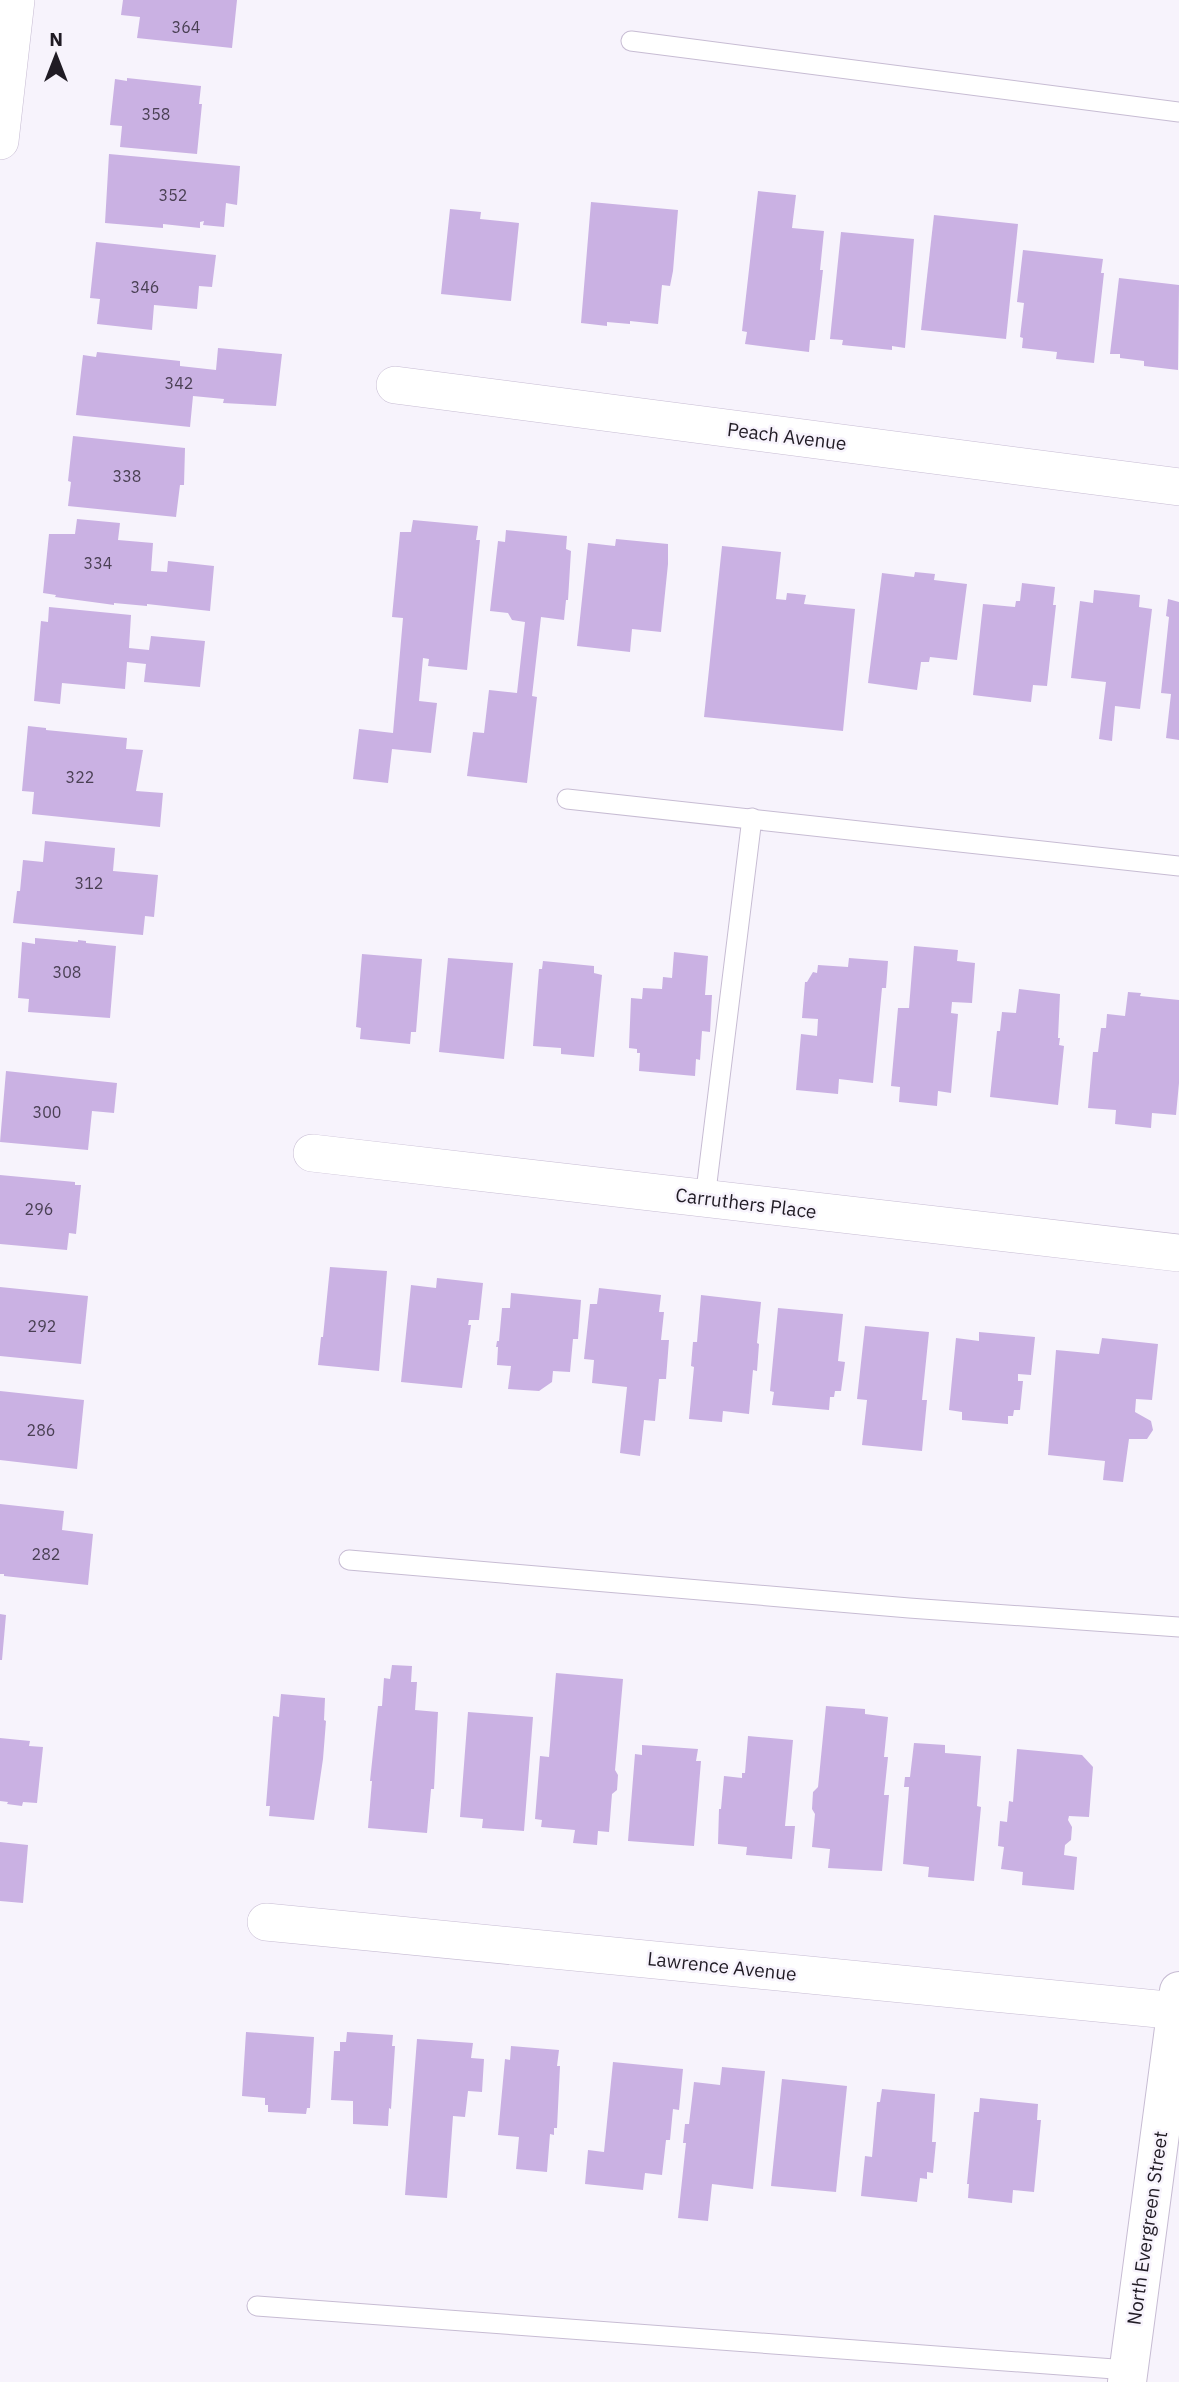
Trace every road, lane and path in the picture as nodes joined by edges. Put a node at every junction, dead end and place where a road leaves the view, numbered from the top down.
1 (16, 0) edge
2 (631, 41) dead end
3 (1179, 112) edge
4 (0, 141) edge
5 (395, 385) dead end
6 (1179, 487) edge
7 (567, 799) dead end
8 (752, 818) junction
9 (1179, 866) edge
10 (312, 1153) dead end
11 (705, 1199) junction
12 (1179, 1254) edge
13 (349, 1560) dead end
14 (1179, 1627) edge
15 (266, 1922) dead end
16 (1178, 2004) edge
17 (257, 2306) dead end
18 (1127, 2376) edge

1 - 4 street
2 - 3 lane
5 - 6 street, Peach Avenue
7 - 8 lane
8 - 9 lane
8 - 11 lane
10 - 11 street, Carruthers Place
11 - 12 street, Carruthers Place
13 - 14 lane
15 - 16 street, Lawrence Avenue
16 - 18 street, North Evergreen Street
17 - 18 lane

